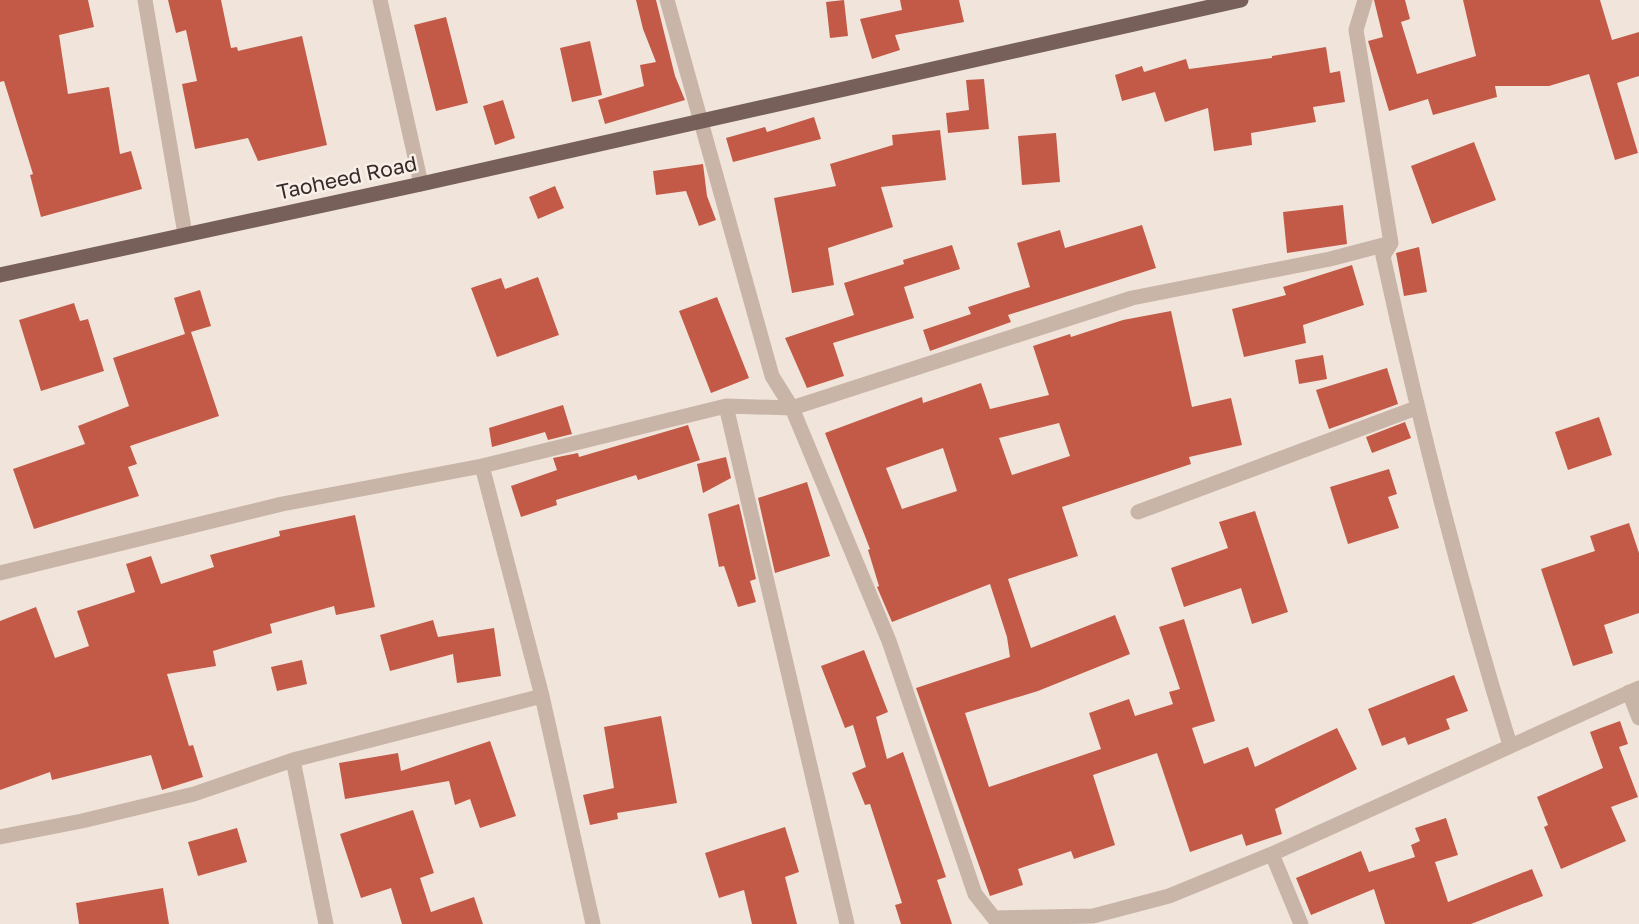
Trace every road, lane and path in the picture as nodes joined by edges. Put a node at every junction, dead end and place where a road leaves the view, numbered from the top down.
1 (145, 0) edge
2 (380, 0) edge
3 (667, 0) edge
4 (1241, 0) edge
5 (1365, 0) edge
6 (1203, 5) edge
7 (702, 119) junction
8 (421, 184) junction
9 (185, 234) junction
10 (1391, 243) junction
11 (0, 275) edge
12 (726, 406) junction
13 (792, 408) junction
14 (1416, 408) junction
15 (482, 466) junction
16 (1138, 512) dead end
17 (0, 573) edge
18 (1634, 690) edge
19 (542, 696) junction
20 (1639, 718) edge
21 (1510, 745) junction
22 (293, 760) junction
23 (0, 837) edge
24 (1272, 854) junction
25 (326, 924) edge
26 (593, 924) edge
27 (847, 924) edge
28 (1301, 924) edge

1 - 9 street
2 - 8 street
3 - 7 street
4 - 6 main road, Taoheed Road
5 - 10 street
6 - 7 main road, Taoheed Road
7 - 8 main road, Taoheed Road
7 - 13 street
8 - 9 main road, Taoheed Road
9 - 11 main road, Taoheed Road
10 - 13 street
10 - 14 street
12 - 13 street
12 - 15 street
12 - 27 street
13 - 24 street
14 - 16 street
14 - 21 street
15 - 17 street
15 - 19 street
18 - 20 street
18 - 21 street
19 - 22 street
19 - 26 street
21 - 24 street
22 - 23 street
22 - 25 street
24 - 28 street

